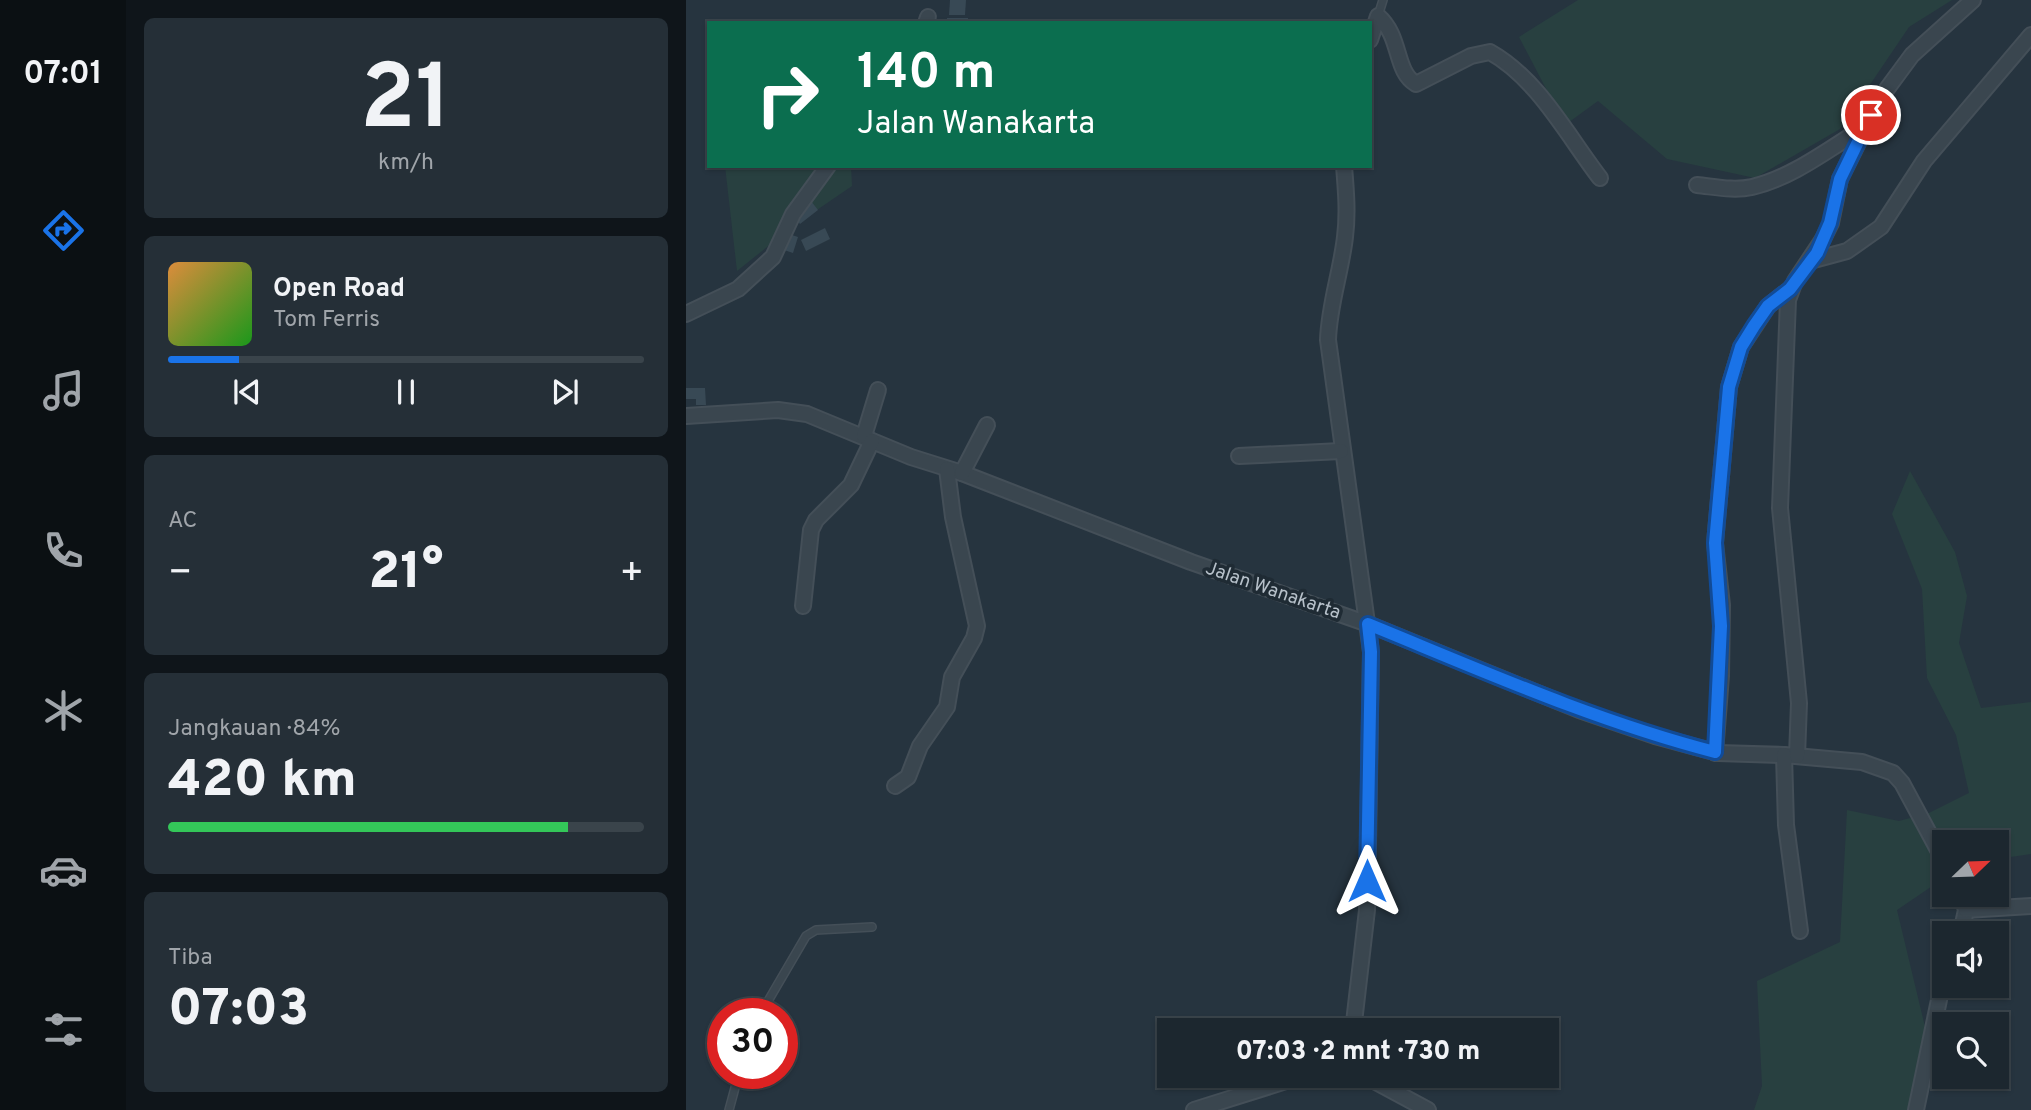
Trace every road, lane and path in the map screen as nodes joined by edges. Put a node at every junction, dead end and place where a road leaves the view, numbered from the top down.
1 (1383, 0) edge
2 (1973, 0) edge
3 (1378, 16) junction
4 (1372, 34) edge
5 (2031, 35) edge
6 (1866, 127) junction
7 (827, 168) edge
8 (1344, 168) edge
9 (1600, 178) dead end
10 (1697, 185) dead end
11 (1810, 261) junction
12 (1790, 289) junction
13 (686, 314) edge
14 (878, 390) dead end
15 (686, 416) edge
16 (987, 425) dead end
17 (868, 438) junction
18 (1341, 451) junction
19 (1239, 456) dead end
20 (947, 469) junction
21 (962, 473) junction
22 (803, 606) dead end
23 (1368, 624) junction
24 (1715, 752) junction
25 (1790, 755) junction
26 (895, 786) dead end
27 (1932, 839) edge
28 (2031, 906) edge
29 (1965, 907) edge
30 (1966, 910) junction
31 (1964, 921) edge
32 (872, 927) dead end
33 (1800, 931) dead end
34 (770, 998) edge
35 (1939, 998) edge
36 (1355, 1018) edge
37 (1264, 1088) edge
38 (1387, 1088) edge
39 (735, 1089) edge
40 (729, 1110) edge
41 (1194, 1110) edge
42 (1427, 1110) edge
43 (1916, 1110) edge

1 - 3 lane
2 - 6 street
3 - 4 street
3 - 9 street
5 - 11 street
6 - 10 street
6 - 11 street
7 - 13 street
8 - 18 street
11 - 12 street
12 - 24 street
12 - 25 street
14 - 17 street
15 - 17 street, Jalan Wanakarta
16 - 21 street
17 - 20 street, Jalan Wanakarta
17 - 22 street
18 - 19 street
18 - 23 street
20 - 21 street, Jalan Wanakarta
20 - 26 street
21 - 23 street, Jalan Wanakarta
23 - 24 street, Jalan Wanakarta
23 - 36 street
24 - 25 street, Jalan Wanakarta
25 - 27 street, Jalan Wanakarta
25 - 33 street
28 - 30 street
29 - 30 street
30 - 31 street
32 - 34 lane
35 - 43 street
37 - 41 street
38 - 42 street
39 - 40 lane

